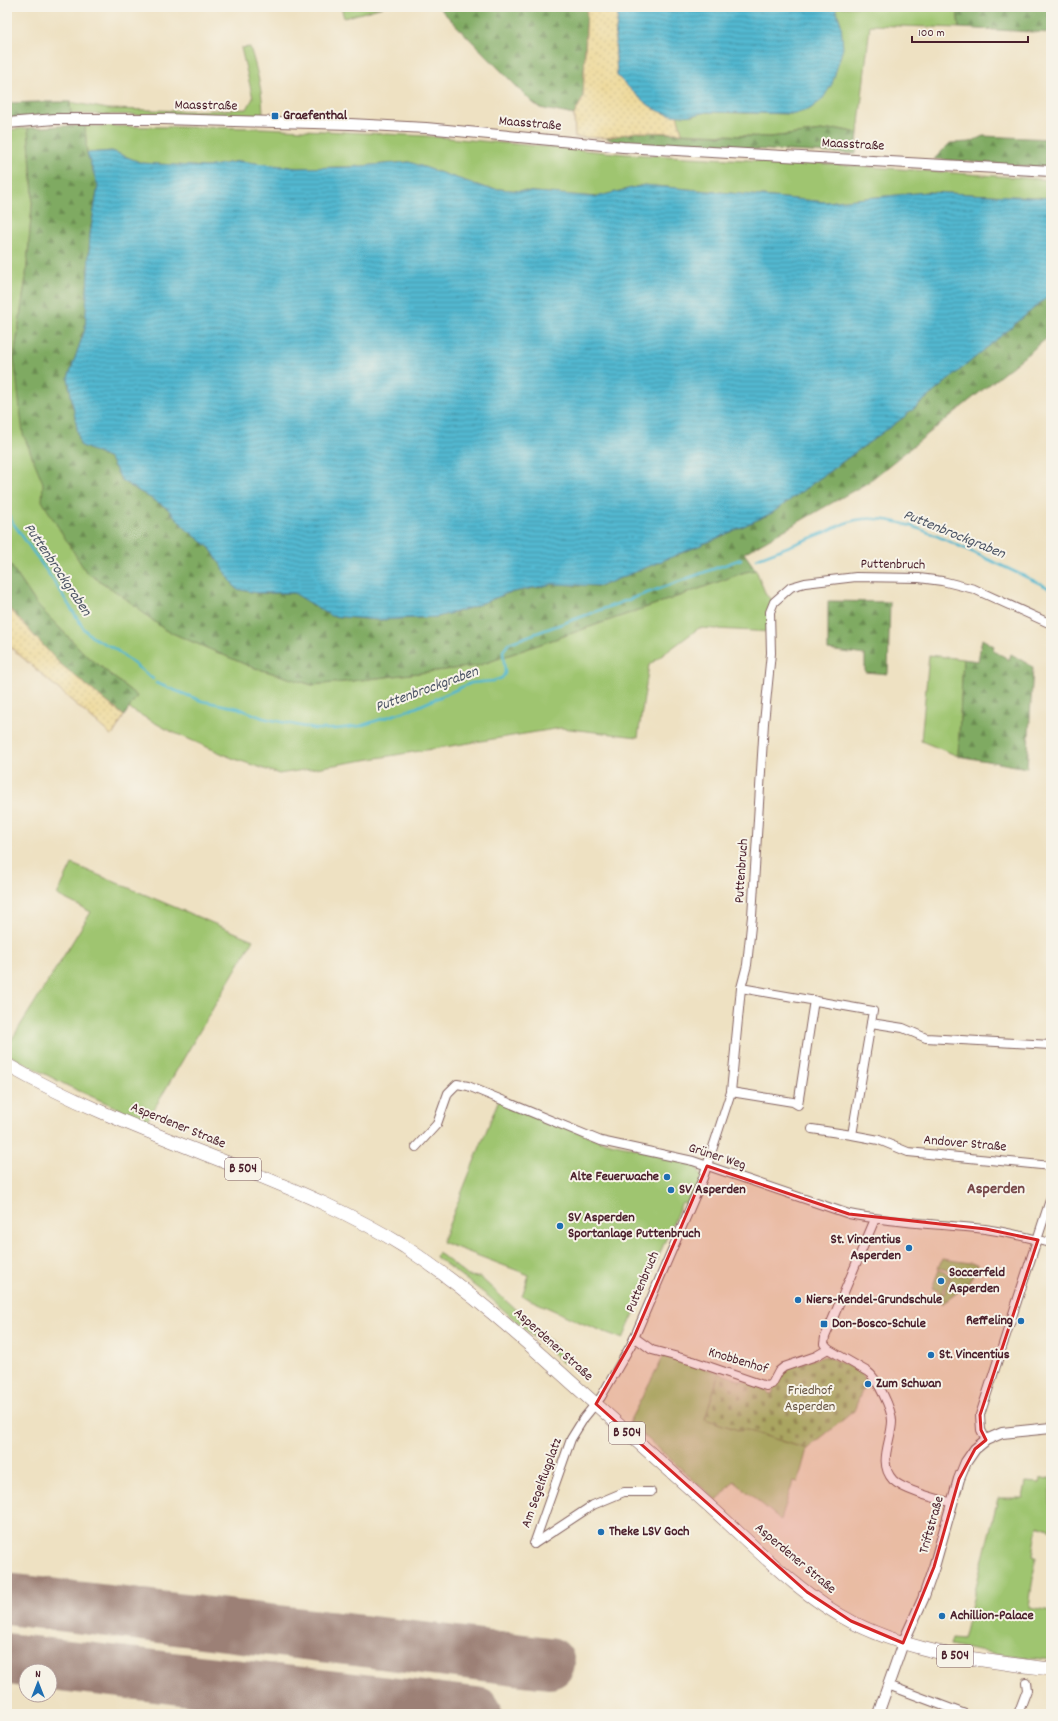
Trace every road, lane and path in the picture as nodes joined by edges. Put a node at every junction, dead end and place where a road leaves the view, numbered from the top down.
1 (7, 123) edge
2 (1051, 171) edge
3 (1051, 624) edge
4 (741, 988) junction
5 (814, 1000) junction
6 (871, 1023) junction
7 (1051, 1045) edge
8 (7, 1065) edge
9 (731, 1092) junction
10 (812, 1128) dead end
11 (852, 1135) junction
12 (416, 1146) dead end
13 (707, 1166) junction
14 (1051, 1166) edge
15 (1051, 1197) edge
16 (876, 1219) junction
17 (1038, 1240) junction
18 (1051, 1243) edge
19 (634, 1337) junction
20 (828, 1349) junction
21 (596, 1404) junction
22 (1051, 1428) edge
23 (986, 1440) junction
24 (651, 1492) dead end
25 (953, 1503) junction
26 (903, 1643) junction
27 (1051, 1669) edge
28 (1026, 1682) dead end
29 (888, 1685) junction
30 (878, 1714) edge
31 (965, 1714) edge
32 (1018, 1714) edge

1 - 2 street, Maasstraße
3 - 4 street, Puttenbruch
4 - 5 street
4 - 9 street, Puttenbruch
5 - 6 street
5 - 9 street
6 - 7 street
6 - 11 street
8 - 21 main road, Asperdener Straße / B 504
9 - 13 street, Puttenbruch
10 - 11 street, Andover Straße
11 - 14 street, Andover Straße
12 - 13 street, Grüner Weg
13 - 16 street, Grüner Weg
13 - 19 street, Puttenbruch
15 - 17 street
16 - 17 street, Grüner Weg
16 - 20 street
17 - 18 street, Grüner Weg
17 - 23 street
19 - 20 street, Knobbenhof
19 - 21 street, Puttenbruch
20 - 25 street
21 - 24 street, Am Segelflugplatz
21 - 26 main road, Asperdener Straße / B 504
22 - 23 street, Triftstraße
23 - 25 street, Triftstraße
25 - 26 street, Triftstraße
26 - 27 main road, Asperdener Straße / B 504
26 - 29 street, Triftstraße
28 - 32 street
29 - 30 street, Triftstraße
29 - 31 street

